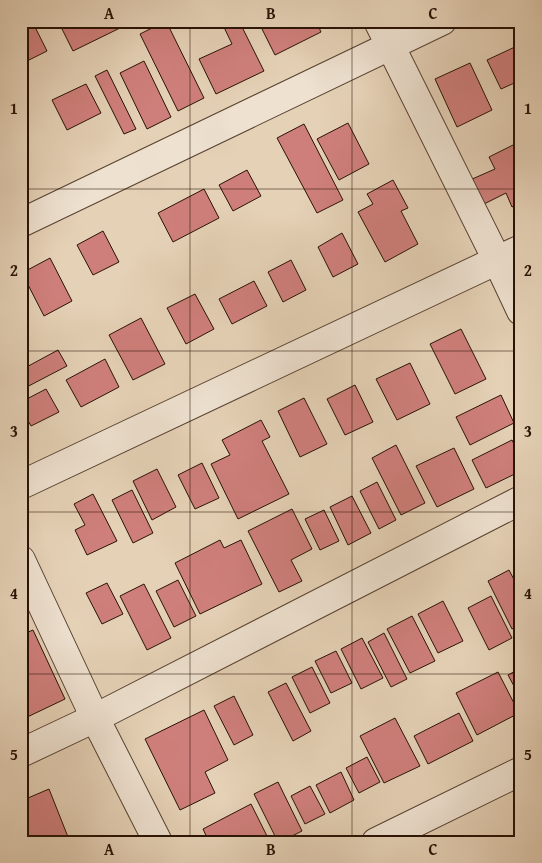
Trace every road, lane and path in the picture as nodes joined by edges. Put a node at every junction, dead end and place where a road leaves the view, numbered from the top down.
1 (378, 21) edge
2 (442, 21) edge
3 (391, 46) junction
4 (21, 223) edge
5 (509, 254) edge
6 (521, 311) edge
7 (21, 485) edge
8 (521, 500) edge
9 (21, 560) edge
10 (95, 718) junction
11 (21, 753) edge
12 (521, 771) edge
13 (158, 842) edge
14 (376, 842) edge

1 - 3 street
2 - 3 street
3 - 4 street
3 - 5 street
5 - 6 street
5 - 7 street
8 - 10 street
9 - 10 street
10 - 11 street
10 - 13 street
12 - 14 street

